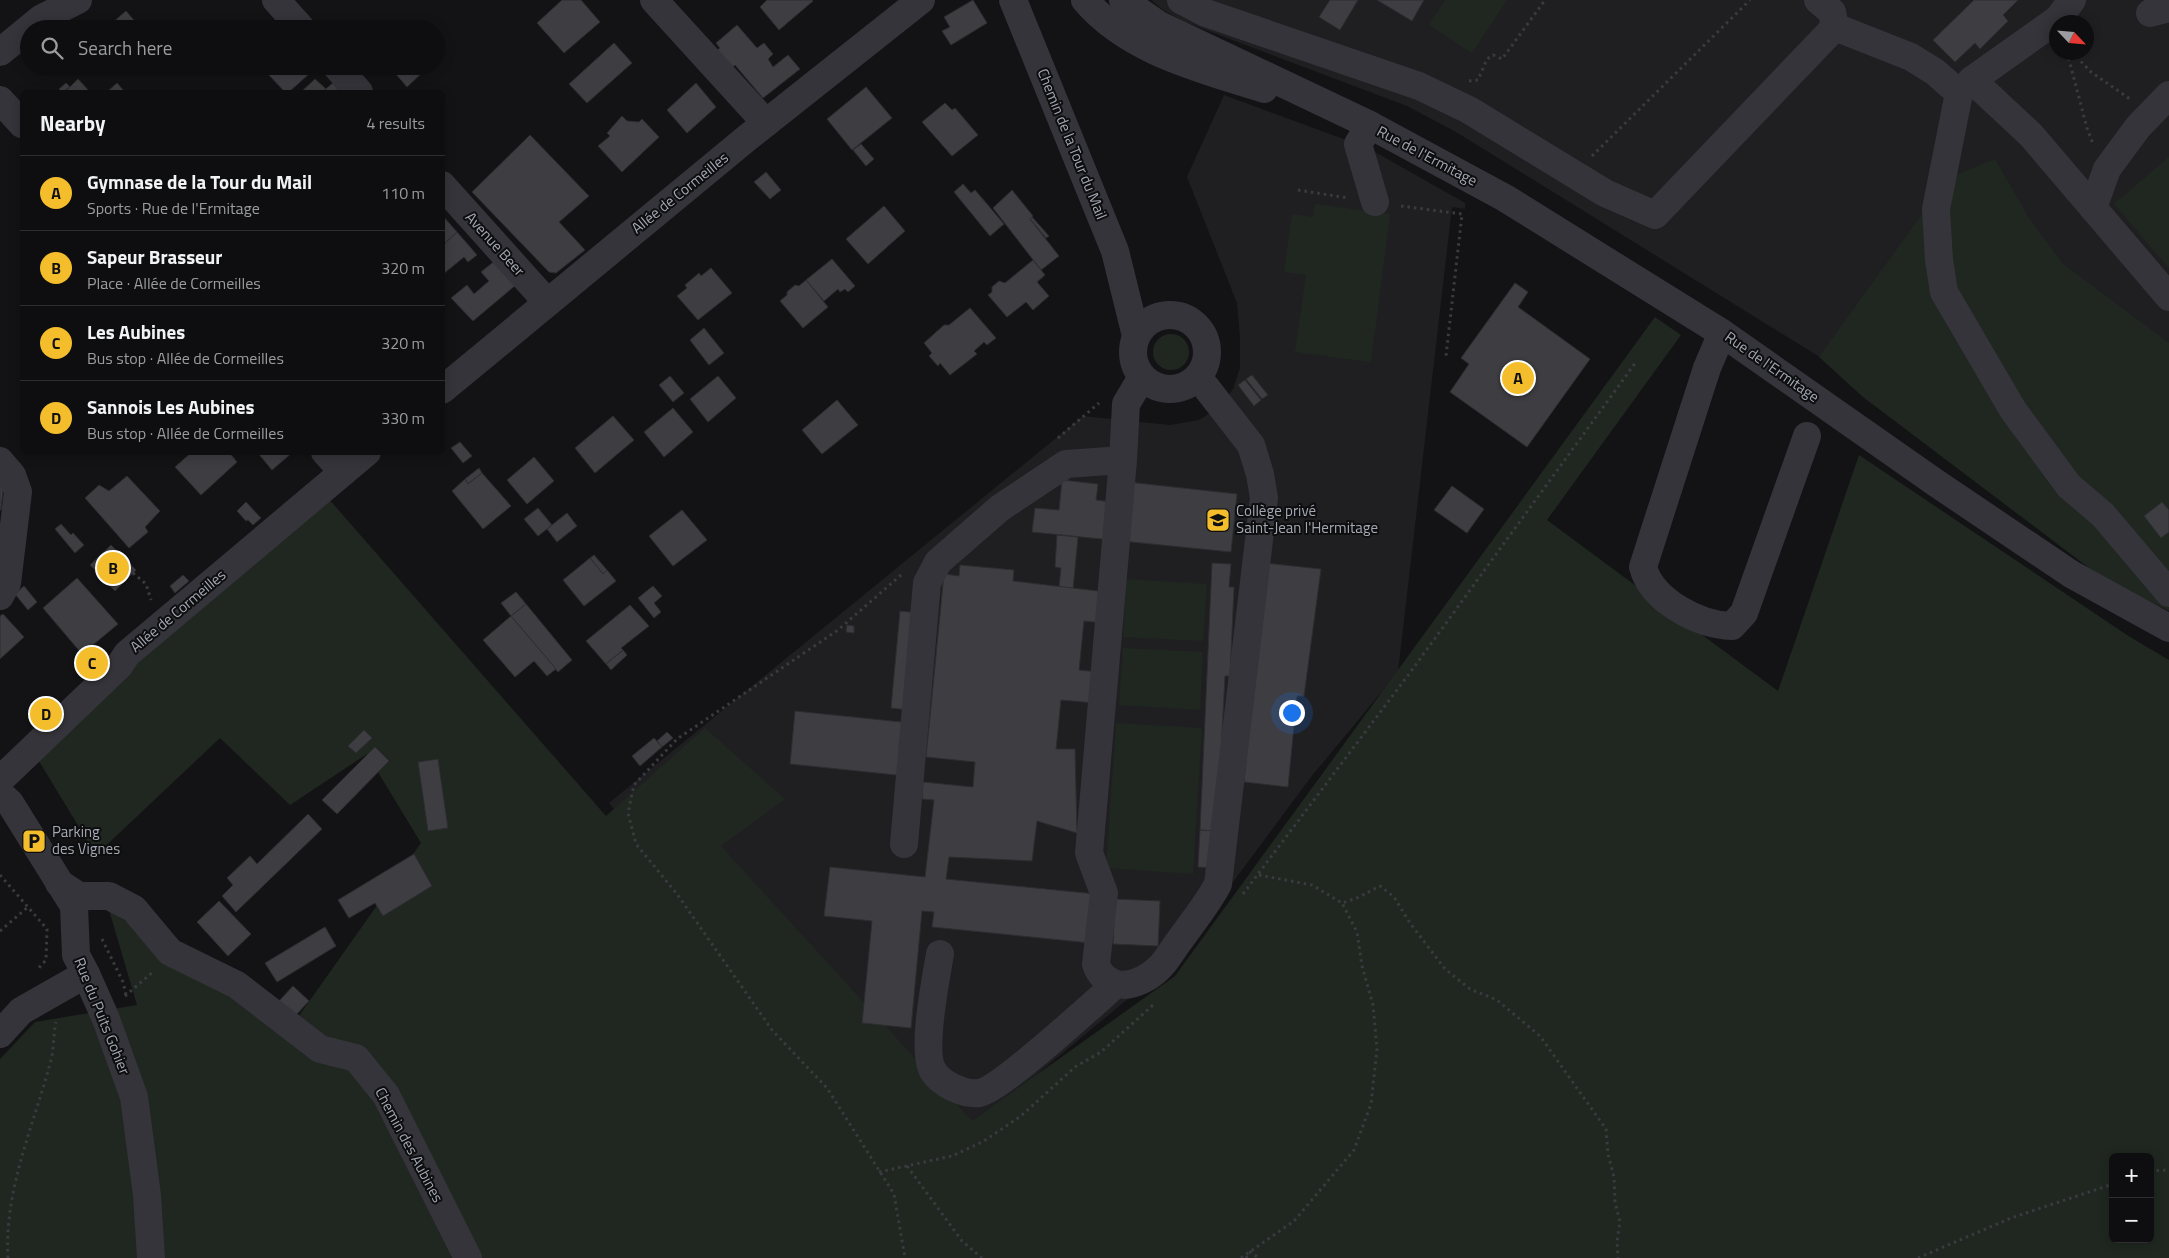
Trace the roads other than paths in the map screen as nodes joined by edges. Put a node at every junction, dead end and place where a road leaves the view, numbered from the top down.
1 (78, 0) edge
2 (276, 0) edge
3 (654, 0) edge
4 (921, 0) edge
5 (1013, 0) edge
6 (1085, 0) edge
7 (1123, 0) edge
8 (1181, 0) edge
9 (1818, 0) edge
10 (2072, 0) edge
11 (40, 20) edge
12 (294, 20) edge
13 (1835, 27) junction
14 (20, 36) edge
15 (0, 52) edge
16 (344, 75) edge
17 (1966, 87) junction
18 (357, 90) edge
19 (0, 100) edge
20 (2160, 104) edge
21 (20, 122) edge
22 (766, 123) junction
23 (1368, 124) junction
24 (445, 188) edge
25 (1375, 202) dead end
26 (2093, 208) junction
27 (1125, 290) junction
28 (2169, 297) edge
29 (547, 302) junction
30 (1165, 315) junction
31 (1722, 332) junction
32 (1136, 336) junction
33 (1198, 376) junction
34 (1142, 377) junction
35 (445, 387) edge
36 (1807, 436) dead end
37 (328, 455) edge
38 (363, 455) edge
39 (1123, 460) junction
40 (0, 461) edge
41 (343, 472) junction
42 (2169, 593) edge
43 (0, 596) edge
44 (2169, 628) edge
45 (0, 780) edge
46 (0, 794) edge
47 (904, 844) dead end
48 (59, 883) junction
49 (940, 954) dead end
50 (86, 974) junction
51 (1116, 984) junction
52 (0, 1034) edge
53 (151, 1258) edge
54 (468, 1258) edge

1 - 11 street
2 - 12 street
3 - 22 street
4 - 22 street, Allée de Cormeilles
5 - 27 street, Chemin de la Tour du Mail
6 - 23 street, Rue de l'Ermitage
7 - 23 street, Rue de l'Ermitage
8 - 13 street
9 - 13 street
10 - 17 street
13 - 17 street
14 - 15 street
16 - 18 street
17 - 26 street
17 - 42 street
19 - 21 street
20 - 26 street
22 - 29 street, Allée de Cormeilles
23 - 25 street
23 - 31 street, Rue de l'Ermitage
24 - 29 street, Avenue Beer
26 - 28 street
27 - 30 street
27 - 32 street, Chemin de la Tour du Mail
29 - 35 street, Allée de Cormeilles
30 - 32 street
30 - 33 street
31 - 36 street
31 - 44 street, Rue de l'Ermitage
32 - 34 street
33 - 34 street
33 - 51 street
34 - 39 street
37 - 41 street
38 - 41 street, Allée de Cormeilles
39 - 47 street
39 - 51 street
40 - 43 street
41 - 45 street, Allée de Cormeilles
46 - 48 street, Rue du Puits Gohier
48 - 50 street, Rue du Puits Gohier
48 - 54 street, Chemin des Aubines
49 - 51 street
50 - 52 street
50 - 53 street, Rue du Puits Gohier

